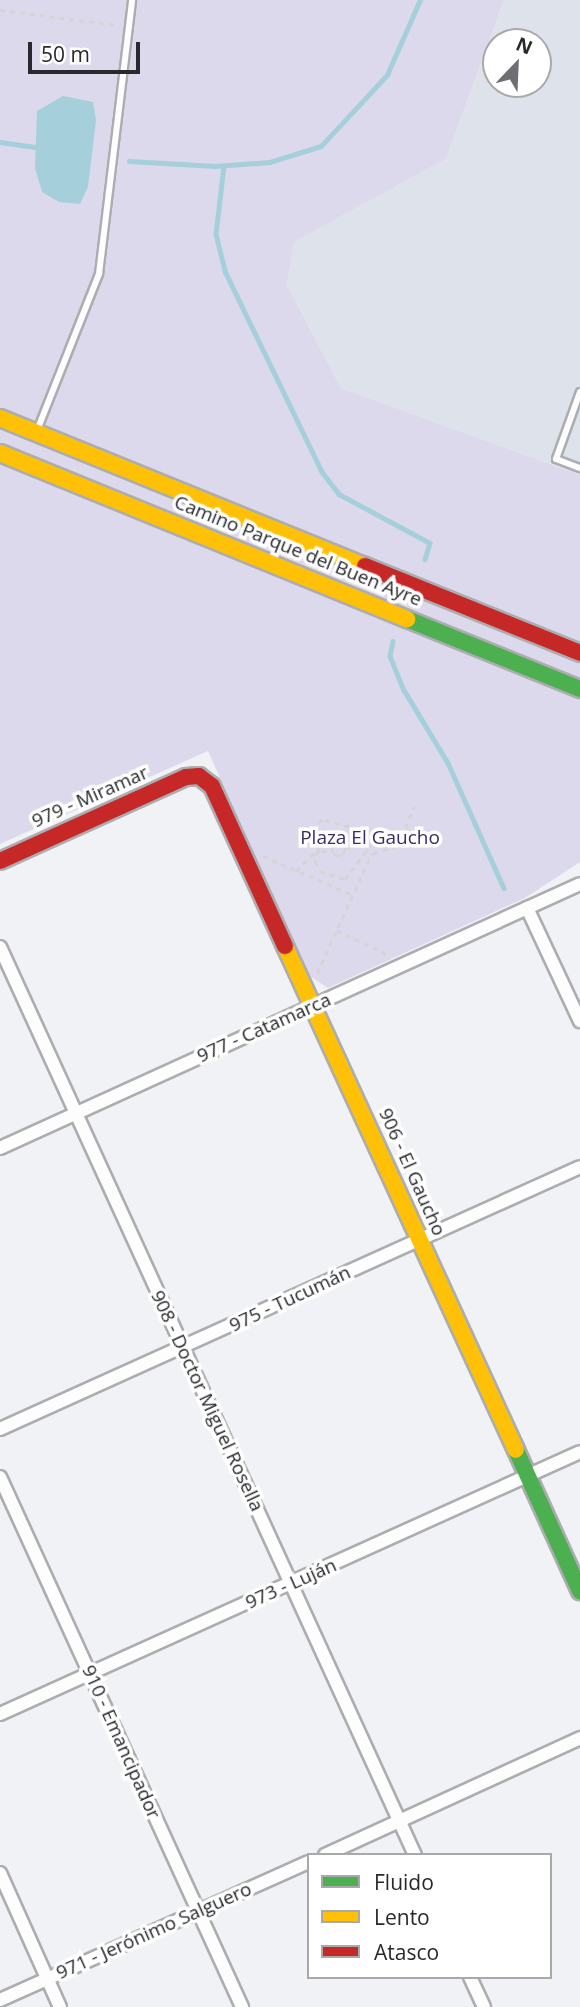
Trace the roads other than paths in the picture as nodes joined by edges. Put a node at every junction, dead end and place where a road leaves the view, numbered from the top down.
1 (132, 0) edge
2 (580, 392) edge
3 (0, 418) edge
4 (36, 432) junction
5 (0, 453) edge
6 (580, 468) edge
7 (580, 653) edge
8 (580, 689) edge
9 (200, 776) joint
10 (0, 861) edge
11 (580, 884) edge
12 (527, 908) junction
13 (0, 947) edge
14 (313, 1006) junction
15 (580, 1021) edge
16 (75, 1113) junction
17 (0, 1148) edge
18 (580, 1167) edge
19 (420, 1239) junction
20 (182, 1350) junction
21 (0, 1429) edge
22 (580, 1452) edge
23 (528, 1476) junction
24 (0, 1477) edge
25 (293, 1584) junction
26 (580, 1591) edge
27 (90, 1673) junction
28 (0, 1714) edge
29 (580, 1738) edge
30 (400, 1821) junction
31 (329, 1853) edge
32 (414, 1853) edge
33 (307, 1863) edge
34 (0, 1873) edge
35 (198, 1911) junction
36 (47, 1979) junction
37 (471, 1979) edge
38 (0, 2000) edge
39 (60, 2007) edge
40 (242, 2007) edge
41 (484, 2007) edge

1 - 4 lane
2 - 6 lane
3 - 4 main road, Camino Parque del Buen Ayre
4 - 7 main road, Camino Parque del Buen Ayre
5 - 8 main road, Camino Parque del Buen Ayre
9 - 10 main road, 979 - Miramar
9 - 14 main road, 906 - El Gaucho
11 - 12 street, 977 - Catamarca
12 - 14 street, 977 - Catamarca
12 - 15 street
13 - 16 street, 908 - Doctor Miguel Rosella
14 - 16 street, 977 - Catamarca
14 - 19 main road, 906 - El Gaucho
16 - 17 street, 977 - Catamarca
16 - 20 street, 908 - Doctor Miguel Rosella
18 - 19 street, 975 - Tucumán
19 - 20 street, 975 - Tucumán
19 - 23 main road, 906 - El Gaucho
20 - 21 street, 975 - Tucumán
20 - 25 street, 908 - Doctor Miguel Rosella
22 - 23 street, 973 - Luján
23 - 25 street, 973 - Luján
23 - 26 main road, 906 - El Gaucho
24 - 27 street, 910 - Emancipador
25 - 27 street, 973 - Luján
25 - 30 street, 908 - Doctor Miguel Rosella
27 - 28 street, 973 - Luján
27 - 35 street, 910 - Emancipador
29 - 30 street
30 - 31 street
30 - 32 street, 908 - Doctor Miguel Rosella
33 - 35 street, 971 - Jerónimo Salguero
34 - 36 street
35 - 36 street, 971 - Jerónimo Salguero
35 - 40 street, 910 - Emancipador
36 - 38 street, 971 - Jerónimo Salguero
36 - 39 street
37 - 41 street

